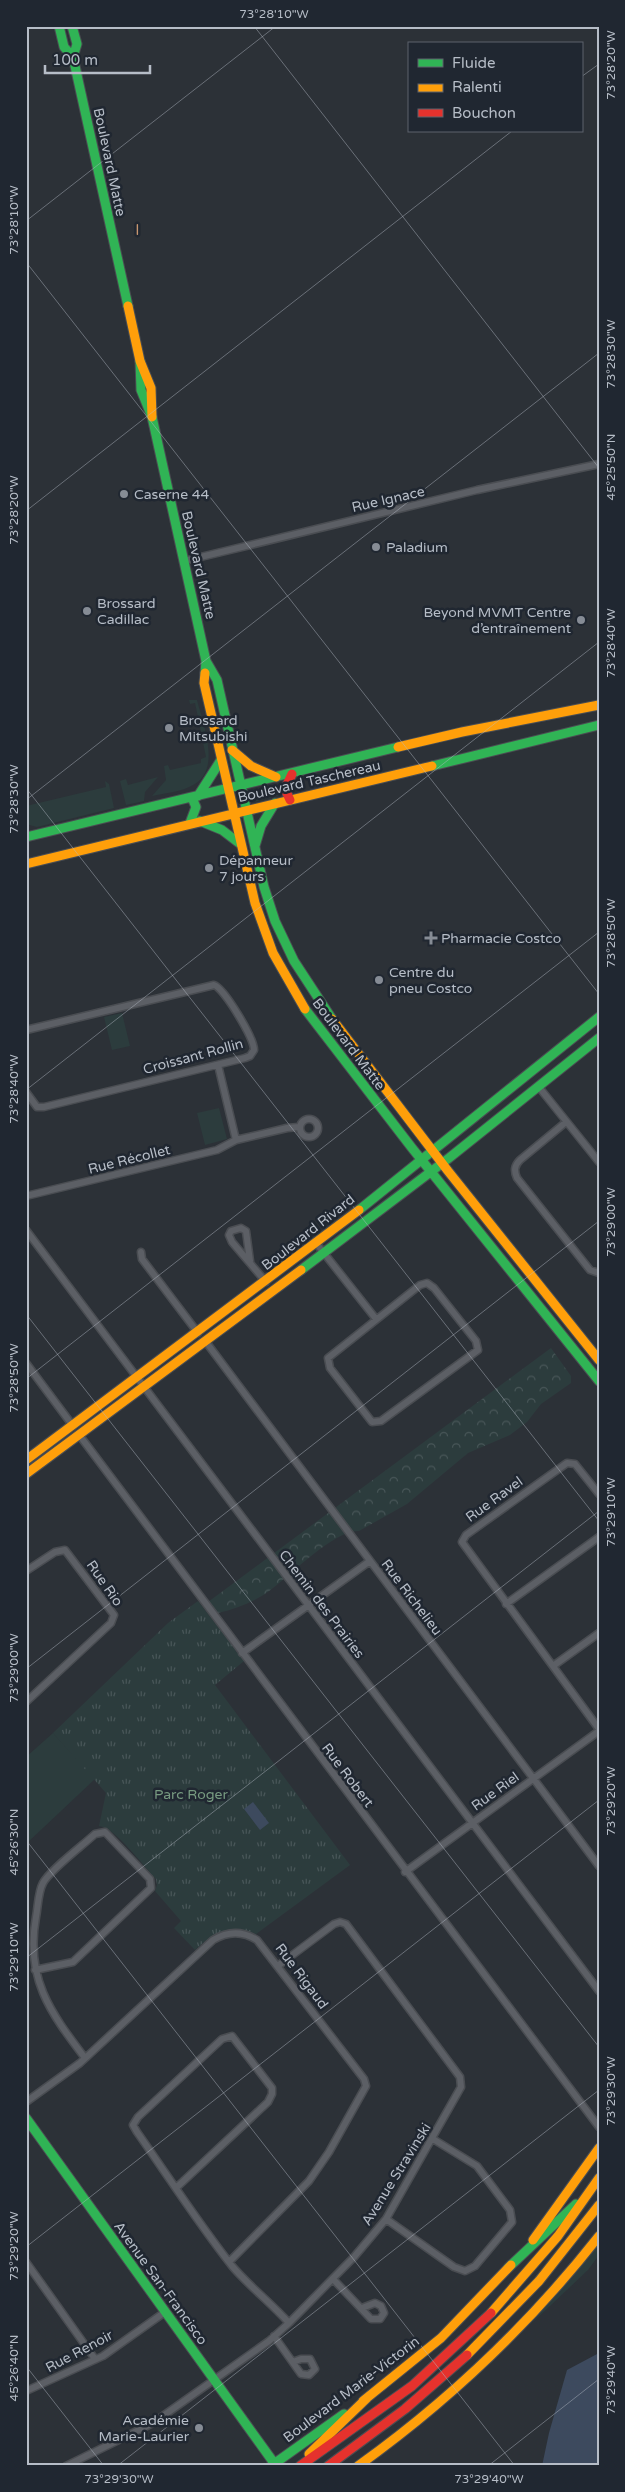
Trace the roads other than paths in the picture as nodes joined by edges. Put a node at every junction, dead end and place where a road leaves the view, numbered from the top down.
1 (59, 26) edge
2 (72, 26) edge
3 (73, 57) junction
4 (599, 464) edge
5 (184, 561) junction
6 (206, 661) junction
7 (599, 705) edge
8 (599, 725) edge
9 (232, 750) junction
10 (221, 760) junction
11 (292, 774) junction
12 (276, 777) junction
13 (240, 786) junction
14 (228, 789) junction
15 (195, 797) junction
16 (290, 800) junction
17 (275, 804) junction
18 (246, 810) junction
19 (233, 813) junction
20 (200, 821) junction
21 (190, 823) junction
22 (26, 838) edge
23 (239, 843) junction
24 (255, 846) junction
25 (26, 864) edge
26 (599, 1018) edge
27 (26, 1030) edge
28 (599, 1038) edge
29 (218, 1065) junction
30 (538, 1086) junction
31 (26, 1092) edge
32 (566, 1122) junction
33 (299, 1127) dead end
34 (236, 1140) junction
35 (433, 1150) junction
36 (422, 1160) junction
37 (599, 1162) edge
38 (442, 1163) junction
39 (430, 1171) junction
40 (26, 1196) edge
41 (26, 1230) edge
42 (29, 1240) edge
43 (316, 1243) junction
44 (141, 1252) dead end
45 (324, 1253) junction
46 (250, 1261) junction
47 (599, 1274) edge
48 (266, 1282) junction
49 (376, 1319) junction
50 (198, 1333) junction
51 (206, 1342) junction
52 (599, 1360) edge
53 (26, 1363) edge
54 (137, 1378) junction
55 (599, 1381) edge
56 (145, 1388) junction
57 (74, 1426) junction
58 (80, 1436) junction
59 (26, 1460) edge
60 (26, 1474) edge
61 (599, 1494) edge
62 (599, 1537) edge
63 (370, 1561) junction
64 (26, 1571) edge
65 (506, 1604) junction
66 (308, 1606) junction
67 (599, 1633) edge
68 (242, 1653) junction
69 (553, 1666) junction
70 (26, 1702) edge
71 (599, 1730) edge
72 (533, 1779) junction
73 (472, 1823) junction
74 (599, 1866) edge
75 (405, 1872) junction
76 (279, 1966) junction
77 (35, 1970) junction
78 (599, 1992) edge
79 (85, 2058) junction
80 (26, 2102) edge
81 (26, 2118) edge
82 (599, 2127) edge
83 (433, 2139) junction
84 (599, 2148) edge
85 (599, 2178) edge
86 (176, 2188) junction
87 (589, 2193) junction
88 (599, 2205) edge
89 (386, 2219) junction
90 (599, 2236) edge
91 (26, 2262) edge
92 (229, 2262) junction
93 (508, 2268) junction
94 (333, 2279) junction
95 (362, 2308) dead end
96 (165, 2312) junction
97 (289, 2323) junction
98 (274, 2336) junction
99 (95, 2359) junction
100 (294, 2362) dead end
101 (214, 2380) junction
102 (26, 2391) edge
103 (367, 2398) junction
104 (272, 2465) edge
105 (66, 2466) edge
106 (297, 2466) edge
107 (300, 2466) edge
108 (328, 2466) edge
109 (358, 2466) edge

1 - 3 main road, Boulevard Matte
2 - 3 main road, Boulevard Matte
3 - 5 main road, Boulevard Matte
4 - 5 street, Rue Ignace
5 - 6 main road, Boulevard Matte
6 - 9 main road, Boulevard Matte
6 - 10 main road, Boulevard Matte
7 - 11 main road, Boulevard Taschereau
8 - 16 main road, Boulevard Taschereau
9 - 12 main road
9 - 13 main road, Boulevard Matte
10 - 14 main road, Boulevard Matte
10 - 15 main road
11 - 12 main road, Boulevard Taschereau
11 - 16 main road
12 - 13 main road, Boulevard Taschereau
13 - 14 main road, Boulevard Taschereau
13 - 18 main road, Boulevard Matte
14 - 15 main road, Boulevard Taschereau
14 - 19 main road, Boulevard Matte
15 - 21 main road
15 - 22 main road, Boulevard Taschereau
16 - 17 main road, Boulevard Taschereau
17 - 18 main road, Boulevard Taschereau
17 - 24 main road
18 - 19 main road, Boulevard Taschereau
18 - 24 main road, Boulevard Matte
19 - 20 main road, Boulevard Taschereau
19 - 23 main road, Boulevard Matte
20 - 21 main road, Boulevard Taschereau
20 - 23 main road
21 - 25 main road, Boulevard Taschereau
23 - 36 main road, Boulevard Matte
24 - 35 main road, Boulevard Matte
26 - 35 main road, Boulevard Rivard
27 - 29 street, Croissant Rollin
28 - 30 main road, Boulevard Rivard
29 - 31 street, Croissant Rollin
29 - 34 street
30 - 32 street
30 - 38 main road, Boulevard Rivard
32 - 37 street
32 - 47 street
33 - 34 street, Rue Récollet
34 - 40 street, Rue Récollet
35 - 36 main road, Boulevard Rivard
35 - 38 main road, Boulevard Matte
36 - 39 main road, Boulevard Matte
36 - 43 main road, Boulevard Rivard
38 - 39 main road, Boulevard Rivard
38 - 52 main road, Boulevard Matte
39 - 45 main road, Boulevard Rivard
39 - 55 main road, Boulevard Matte
41 - 42 street, Chemin des Prairies
42 - 54 street, Chemin des Prairies
43 - 45 street
43 - 48 main road, Boulevard Rivard
44 - 50 street
45 - 49 street
45 - 51 main road, Boulevard Rivard
46 - 46 street
46 - 48 street
48 - 50 main road, Boulevard Rivard
49 - 49 street
50 - 54 main road, Boulevard Rivard
51 - 56 main road, Boulevard Rivard
51 - 63 street, Rue Richelieu
53 - 57 street
54 - 56 street, Chemin des Prairies
54 - 57 main road, Boulevard Rivard
56 - 58 main road, Boulevard Rivard
56 - 66 street, Chemin des Prairies
57 - 59 main road, Boulevard Rivard
58 - 60 main road, Boulevard Rivard
58 - 68 street, Rue Robert
61 - 65 street, Rue Ravel
62 - 65 street
63 - 66 street
63 - 72 street, Rue Richelieu
64 - 70 street, Rue Rio
65 - 69 street, Rue Ravel
66 - 68 street
66 - 73 street, Chemin des Prairies
67 - 69 street
68 - 75 street, Rue Robert
69 - 71 street, Rue Ravel
71 - 72 street, Rue Riel
72 - 73 street, Rue Riel
72 - 74 street, Rue Richelieu
73 - 75 street, Rue Riel
73 - 78 street, Chemin des Prairies
75 - 82 street, Rue Robert
76 - 79 street, Rue Rigaud
76 - 83 street, Avenue Stravinski
76 - 92 street, Rue Rigaud
77 - 77 street
77 - 79 street
79 - 80 street, Rue Rigaud
81 - 96 main road, Avenue San-Francisco
83 - 89 street, Avenue Stravinski
83 - 89 street
84 - 93 main road, Boulevard Marie-Victorin
85 - 87 main road
86 - 86 street
86 - 92 street
87 - 93 main road
87 - 107 main road
88 - 108 main road
89 - 94 street, Avenue Stravinski
90 - 109 main road
91 - 99 street
92 - 97 street
93 - 103 main road, Boulevard Marie-Victorin
94 - 95 street
94 - 97 street, Avenue Stravinski
96 - 99 street, Rue Renoir
96 - 101 main road, Avenue San-Francisco
97 - 98 street, Avenue Stravinski
98 - 100 street
98 - 101 street, Avenue Stravinski
99 - 102 street, Rue Renoir
101 - 104 main road, Avenue San-Francisco
101 - 105 street, Avenue Stravinski
103 - 104 main road, Boulevard Marie-Victorin
103 - 106 main road

